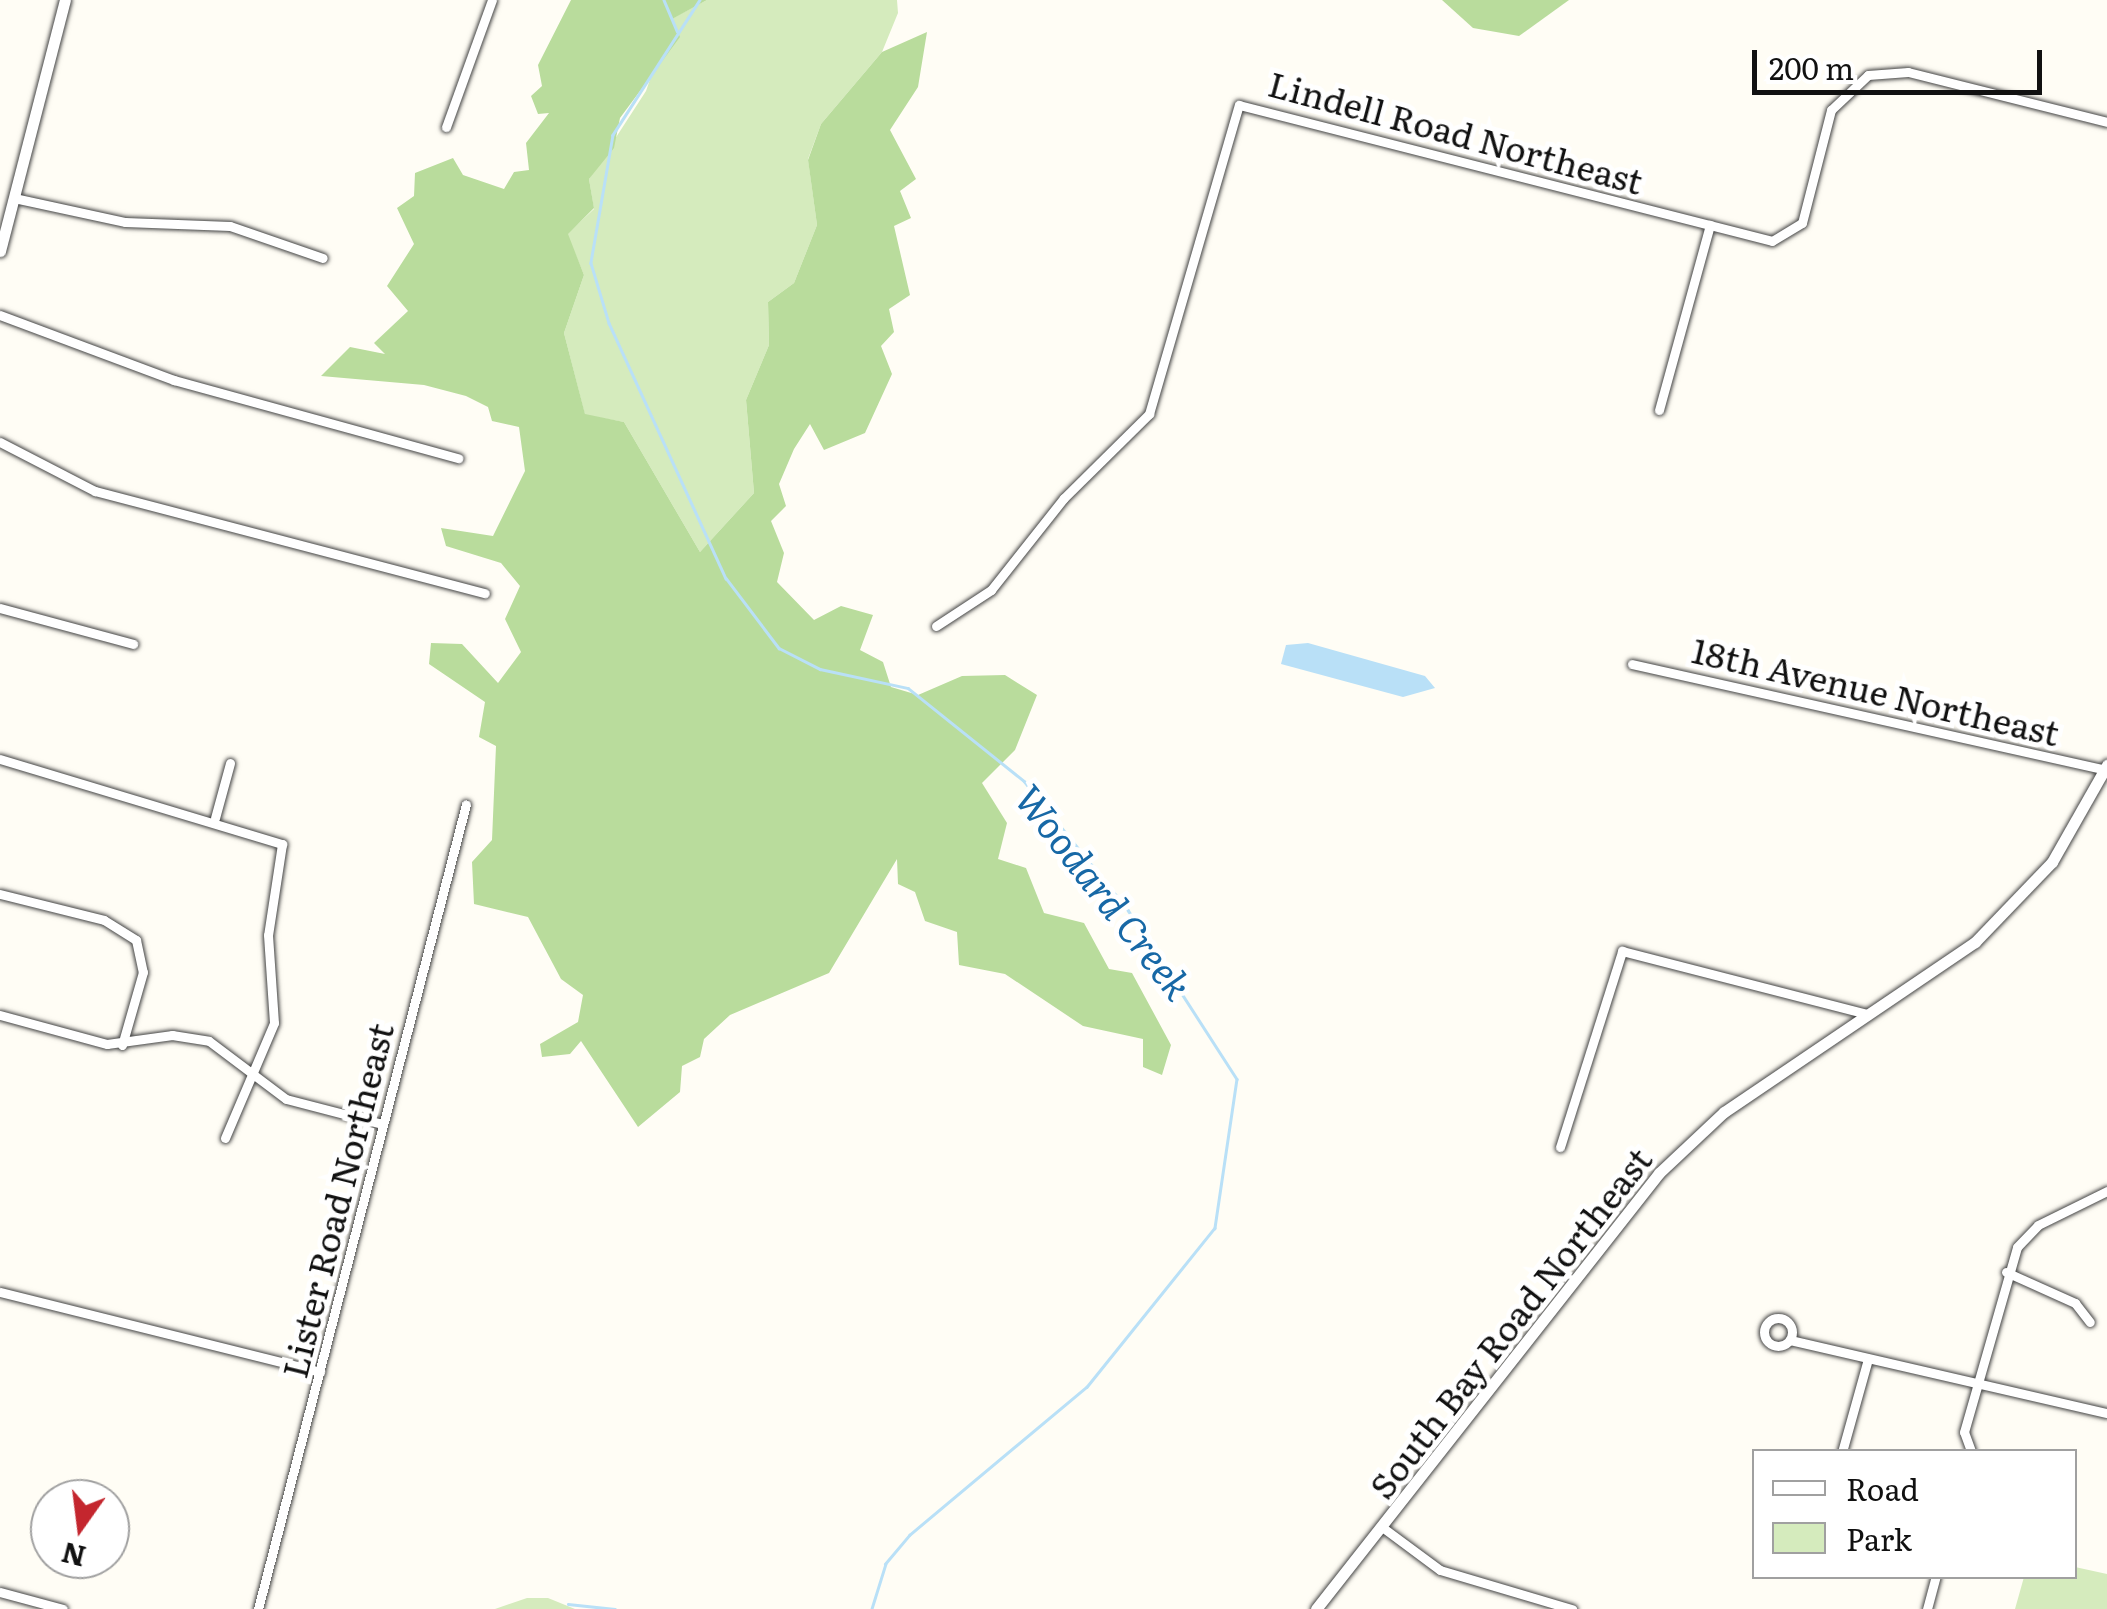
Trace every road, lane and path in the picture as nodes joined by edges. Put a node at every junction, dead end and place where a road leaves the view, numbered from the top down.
1 (65, 0) edge
2 (492, 0) edge
3 (2107, 122) edge
4 (446, 127) dead end
5 (14, 198) junction
6 (1710, 225) junction
7 (2, 232) edge
8 (0, 251) edge
9 (323, 258) dead end
10 (0, 315) edge
11 (1658, 410) dead end
12 (0, 442) edge
13 (458, 458) dead end
14 (485, 592) dead end
15 (0, 608) edge
16 (936, 626) dead end
17 (133, 644) dead end
18 (1632, 664) dead end
19 (0, 759) edge
20 (230, 763) dead end
21 (2106, 768) edge
22 (466, 804) dead end
23 (215, 818) junction
24 (0, 894) edge
25 (1868, 1014) junction
26 (0, 1015) edge
27 (122, 1046) junction
28 (253, 1073) junction
29 (382, 1124) junction
30 (225, 1138) dead end
31 (1560, 1147) dead end
32 (2107, 1191) edge
33 (2006, 1272) junction
34 (0, 1292) edge
35 (2090, 1322) dead end
36 (1790, 1340) dead end
37 (1868, 1360) junction
38 (320, 1372) junction
39 (1976, 1383) junction
40 (2107, 1414) edge
41 (1843, 1449) edge
42 (1971, 1449) edge
43 (1382, 1527) junction
44 (1935, 1579) edge
45 (0, 1592) edge
46 (62, 1609) edge
47 (258, 1609) edge
48 (1316, 1609) edge
49 (1572, 1609) edge
50 (1928, 1609) edge

1 - 5 street
2 - 4 street
3 - 6 street, Lindell Road Northeast
5 - 7 street
5 - 9 street
6 - 11 street
6 - 16 street, Lindell Road Northeast
7 - 8 street
10 - 13 street
12 - 14 street
15 - 17 street
18 - 21 street, 18th Avenue Northeast
19 - 23 street
20 - 23 street
21 - 25 street, South Bay Road Northeast
22 - 29 street, Lister Road Northeast
23 - 28 street
24 - 27 street
25 - 31 street
25 - 43 street, South Bay Road Northeast
26 - 27 street
27 - 28 street
28 - 29 street
28 - 30 street
29 - 38 street, Lister Road Northeast
32 - 33 street
33 - 35 street
33 - 39 street
34 - 38 street
36 - 37 street
37 - 39 street
37 - 41 street
38 - 47 street, Lister Road Northeast
39 - 40 street
39 - 42 street
43 - 48 street, South Bay Road Northeast
43 - 49 street
44 - 50 street
45 - 46 street

